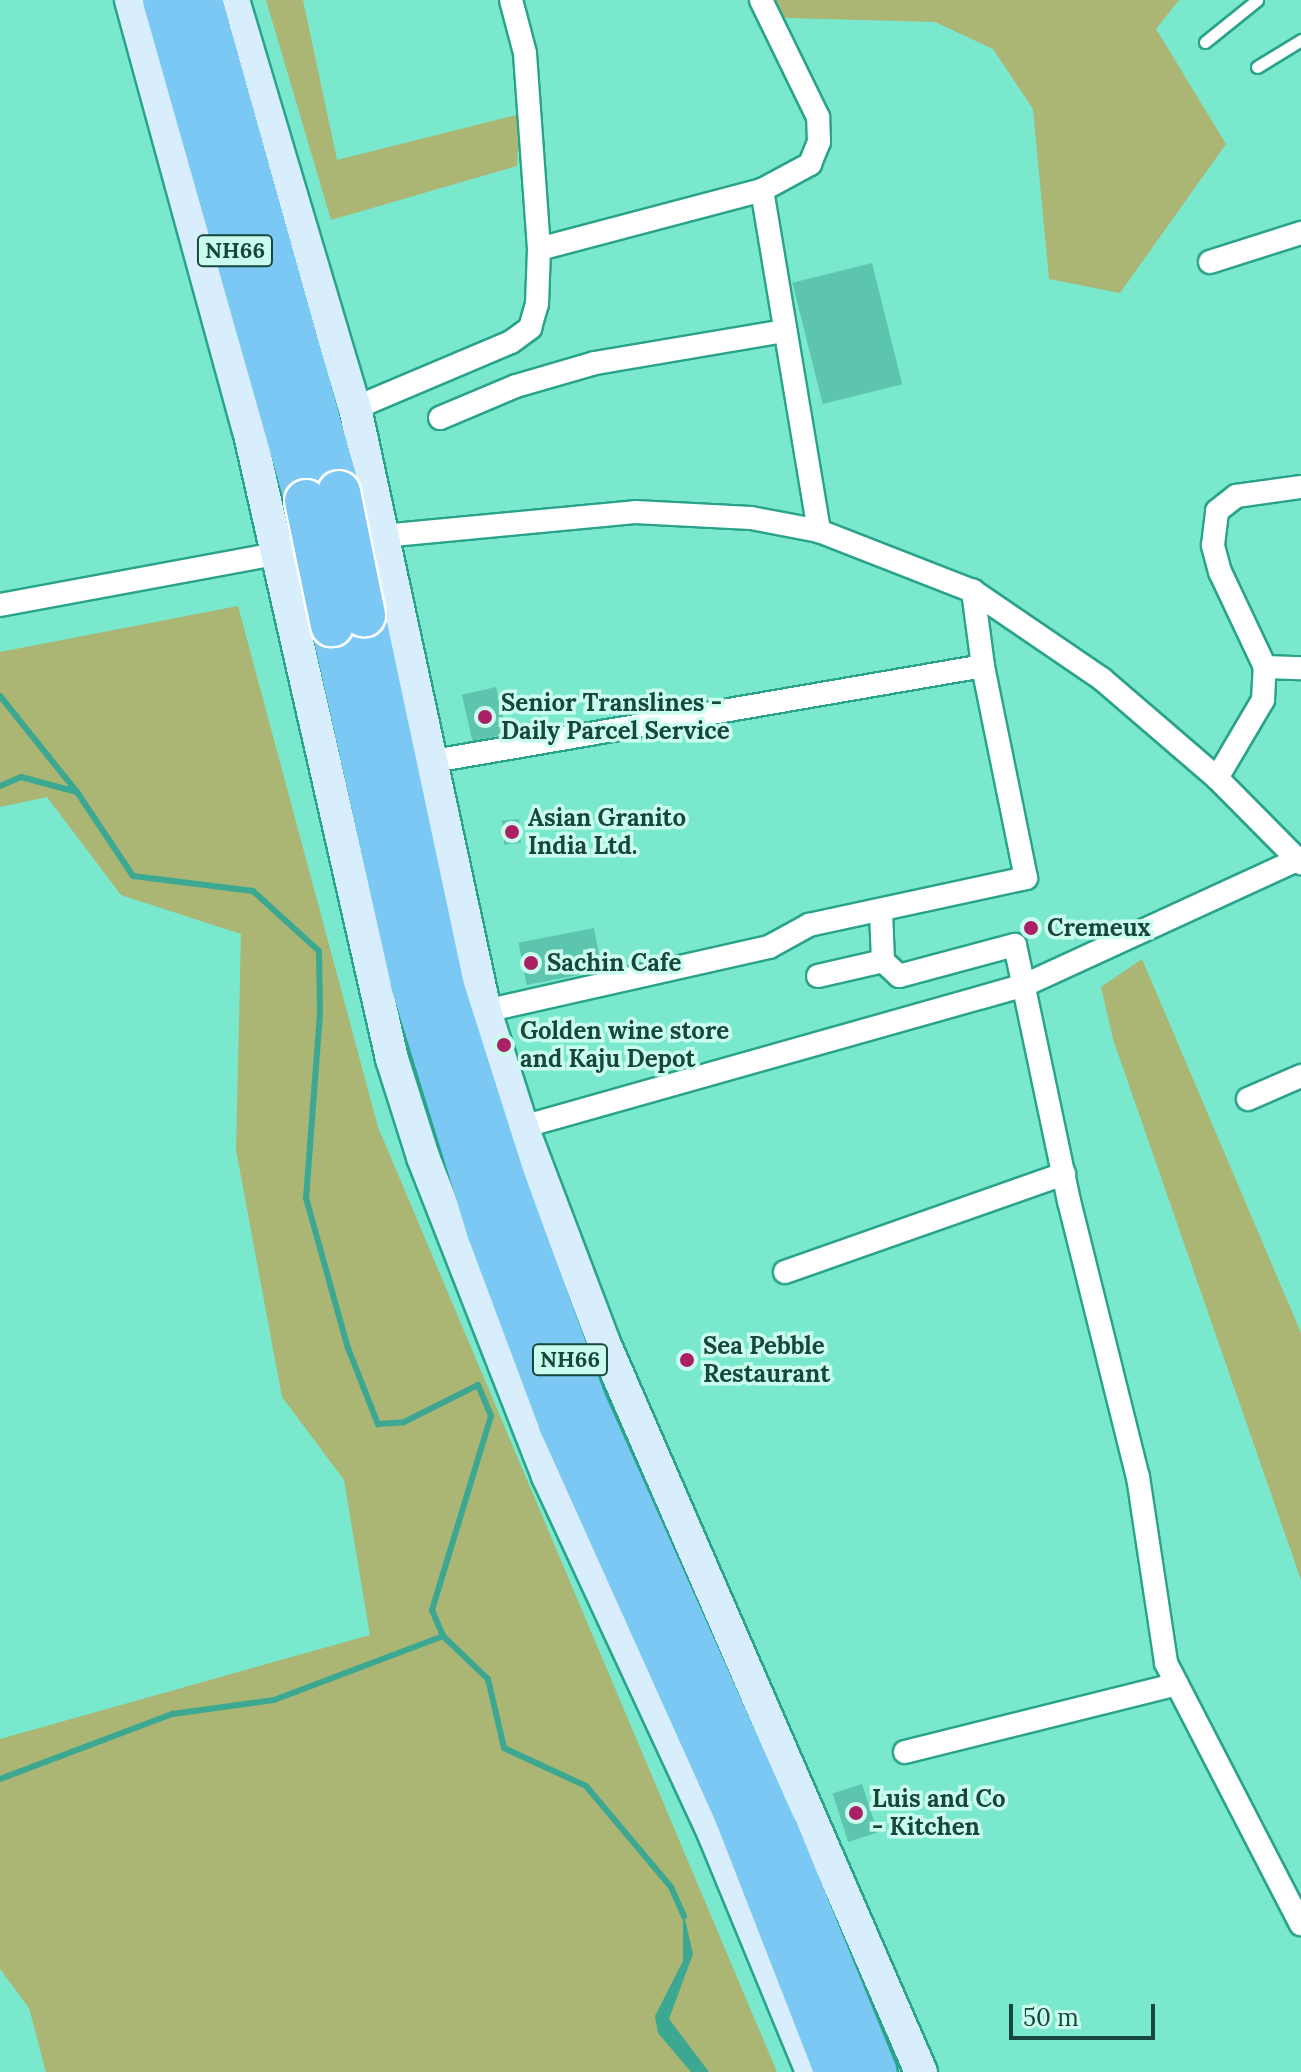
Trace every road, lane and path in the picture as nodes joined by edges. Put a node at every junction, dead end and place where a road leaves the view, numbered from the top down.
1 (131, 0) edge
2 (164, 0) edge
3 (201, 0) edge
4 (233, 0) edge
5 (511, 0) edge
6 (761, 0) edge
7 (1257, 0) edge
8 (1301, 40) edge
9 (1205, 42) dead end
10 (1257, 67) dead end
11 (762, 190) junction
12 (1301, 233) edge
13 (539, 249) junction
14 (1210, 262) dead end
15 (785, 331) junction
16 (355, 408) junction
17 (440, 418) dead end
18 (1301, 487) edge
19 (323, 497) junction
20 (819, 531) junction
21 (379, 535) junction
22 (278, 553) junction
23 (973, 591) junction
24 (0, 605) edge
25 (348, 620) junction
26 (983, 666) junction
27 (1265, 667) junction
28 (1301, 668) edge
29 (428, 762) junction
30 (1217, 778) junction
31 (1299, 861) edge
32 (881, 912) junction
33 (883, 961) junction
34 (818, 976) dead end
35 (1025, 985) junction
36 (485, 1011) junction
37 (1301, 1076) edge
38 (1248, 1099) dead end
39 (522, 1127) junction
40 (1064, 1174) junction
41 (785, 1272) dead end
42 (1177, 1684) junction
43 (905, 1752) dead end
44 (1301, 1924) edge
45 (812, 2072) edge
46 (836, 2072) edge
47 (876, 2072) edge
48 (921, 2072) edge

1 - 22 street
2 - 19 highway, NH66
3 - 19 highway, NH66
4 - 16 street
5 - 13 street
6 - 11 street
7 - 9 lane
8 - 10 lane
11 - 13 street
11 - 15 street
12 - 14 street
13 - 16 street
15 - 17 street
15 - 20 street
16 - 21 street
18 - 27 street
19 - 25 highway, NH66, bridge
20 - 21 street
20 - 23 street
21 - 22 street
21 - 29 street
22 - 24 street
22 - 45 street
23 - 26 street
23 - 30 street
25 - 46 highway, NH66
25 - 47 highway, NH66
26 - 29 street
26 - 32 street
27 - 28 street
27 - 30 street
29 - 36 street
30 - 31 street
31 - 35 street
32 - 33 street
32 - 36 street
33 - 34 street
33 - 35 street
35 - 39 street
35 - 40 street
36 - 39 street
37 - 38 street
39 - 48 street
40 - 41 street
40 - 42 street
42 - 43 street
42 - 44 street

